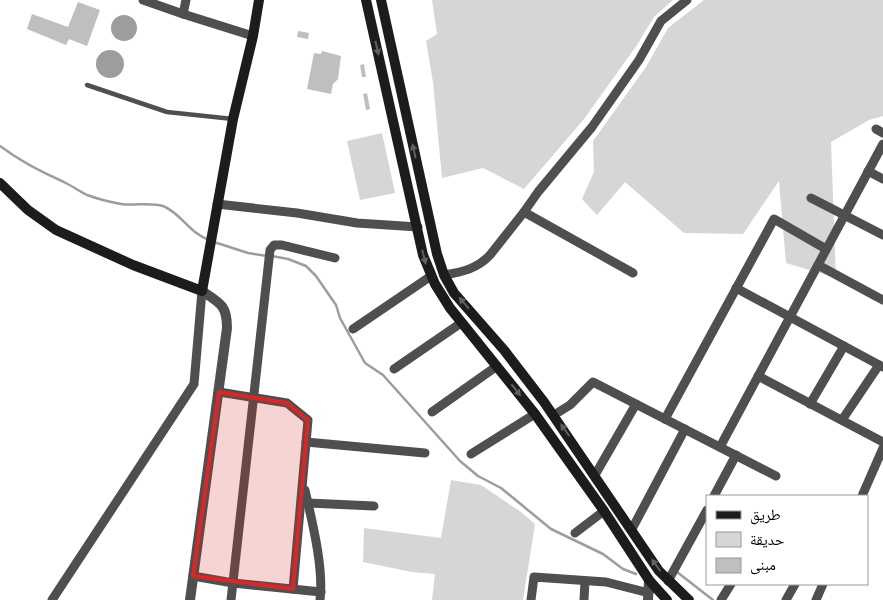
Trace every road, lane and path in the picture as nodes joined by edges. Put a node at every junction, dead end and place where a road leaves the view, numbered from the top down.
1 (143, 0) edge
2 (186, 0) edge
3 (259, 0) edge
4 (366, 0) edge
5 (381, 0) edge
6 (687, 0) edge
7 (183, 14) junction
8 (253, 36) junction
9 (398, 79) junction
10 (384, 81) junction
11 (87, 85) dead end
12 (233, 119) junction
13 (883, 144) edge
14 (868, 171) junction
15 (883, 179) edge
16 (0, 183) edge
17 (811, 198) dead end
18 (217, 204) junction
19 (524, 212) junction
20 (845, 215) junction
21 (418, 227) junction
22 (883, 235) edge
23 (826, 250) junction
24 (335, 258) dead end
25 (818, 265) junction
26 (633, 273) dead end
27 (444, 275) junction
28 (431, 276) junction
29 (736, 288) junction
30 (202, 291) junction
31 (883, 300) edge
32 (790, 317) junction
33 (461, 323) junction
34 (353, 329) dead end
35 (844, 346) junction
36 (497, 366) junction
37 (881, 366) edge
38 (394, 369) dead end
39 (758, 376) junction
40 (219, 392) junction
41 (254, 397) junction
42 (636, 404) junction
43 (810, 404) junction
44 (432, 412) dead end
45 (534, 414) junction
46 (554, 415) junction
47 (664, 419) junction
48 (842, 420) junction
49 (542, 424) junction
50 (684, 429) junction
51 (306, 442) junction
52 (883, 442) edge
53 (720, 447) junction
54 (883, 448) edge
55 (425, 453) dead end
56 (471, 454) dead end
57 (736, 456) junction
58 (595, 475) junction
59 (776, 476) dead end
60 (303, 482) junction
61 (715, 495) edge
62 (862, 495) edge
63 (308, 503) junction
64 (374, 506) dead end
65 (604, 511) junction
66 (706, 512) edge
67 (632, 529) junction
68 (575, 533) dead end
69 (193, 576) junction
70 (649, 580) junction
71 (585, 581) junction
72 (668, 581) junction
73 (234, 583) junction
74 (730, 585) edge
75 (794, 585) edge
76 (823, 585) edge
77 (293, 589) junction
78 (320, 596) edge
79 (648, 597) edge
80 (662, 598) edge
81 (722, 599) edge
82 (52, 600) edge
83 (190, 600) edge
84 (231, 600) edge
85 (531, 600) edge
86 (584, 600) edge
87 (689, 600) edge
88 (786, 600) edge
89 (816, 600) edge

1 - 7 street
2 - 7 street
3 - 8 main road
4 -> 10 main road
5 - 9 main road
6 - 19 street
7 - 8 street
8 - 12 main road
9 - 10 main road
27 -> 9 main road
10 - 21 main road
11 - 12 lane
12 - 18 main road
13 - 14 street
14 - 15 street
14 - 20 street
16 - 30 main road
17 - 20 street
18 - 21 street
18 - 30 main road
19 - 26 street
19 - 27 street
20 - 22 street
20 - 23 street
21 -> 28 main road
23 - 25 street
23 - 29 street
24 - 41 street
25 - 31 street
25 - 32 street
46 -> 27 main road
28 - 33 main road
28 - 34 street
29 - 32 street
29 - 47 street
30 - 40 street
30 - 82 street
32 - 35 street
32 - 39 street
33 - 36 main road
33 - 38 street
35 - 37 street
35 - 43 street
36 - 44 street
36 -> 45 main road
37 - 48 street
39 - 43 street
39 - 53 street
40 - 41 street
40 - 69 street
41 - 51 street
41 - 73 street
42 - 46 street
42 - 47 street
42 - 58 street
43 - 48 street
45 - 49 main road
45 - 56 street
46 - 49 main road
58 -> 46 main road
47 - 50 street
48 - 52 street
49 - 65 main road
50 - 53 street
50 - 67 street
51 - 55 street
51 - 60 street
53 - 57 street
54 - 62 street
57 - 59 street
57 - 61 street
58 - 67 main road
60 - 63 street
60 - 77 street
63 - 64 street
63 - 78 street
65 - 68 street
65 - 70 main road
66 - 72 street
72 -> 67 main road
69 - 73 street
69 - 83 street
70 - 79 street
70 - 80 main road
71 - 79 street
71 - 85 street
71 - 86 street
72 - 87 main road
73 - 77 street
73 - 84 street
74 - 81 street
75 - 88 street
76 - 89 street
77 - 78 street

